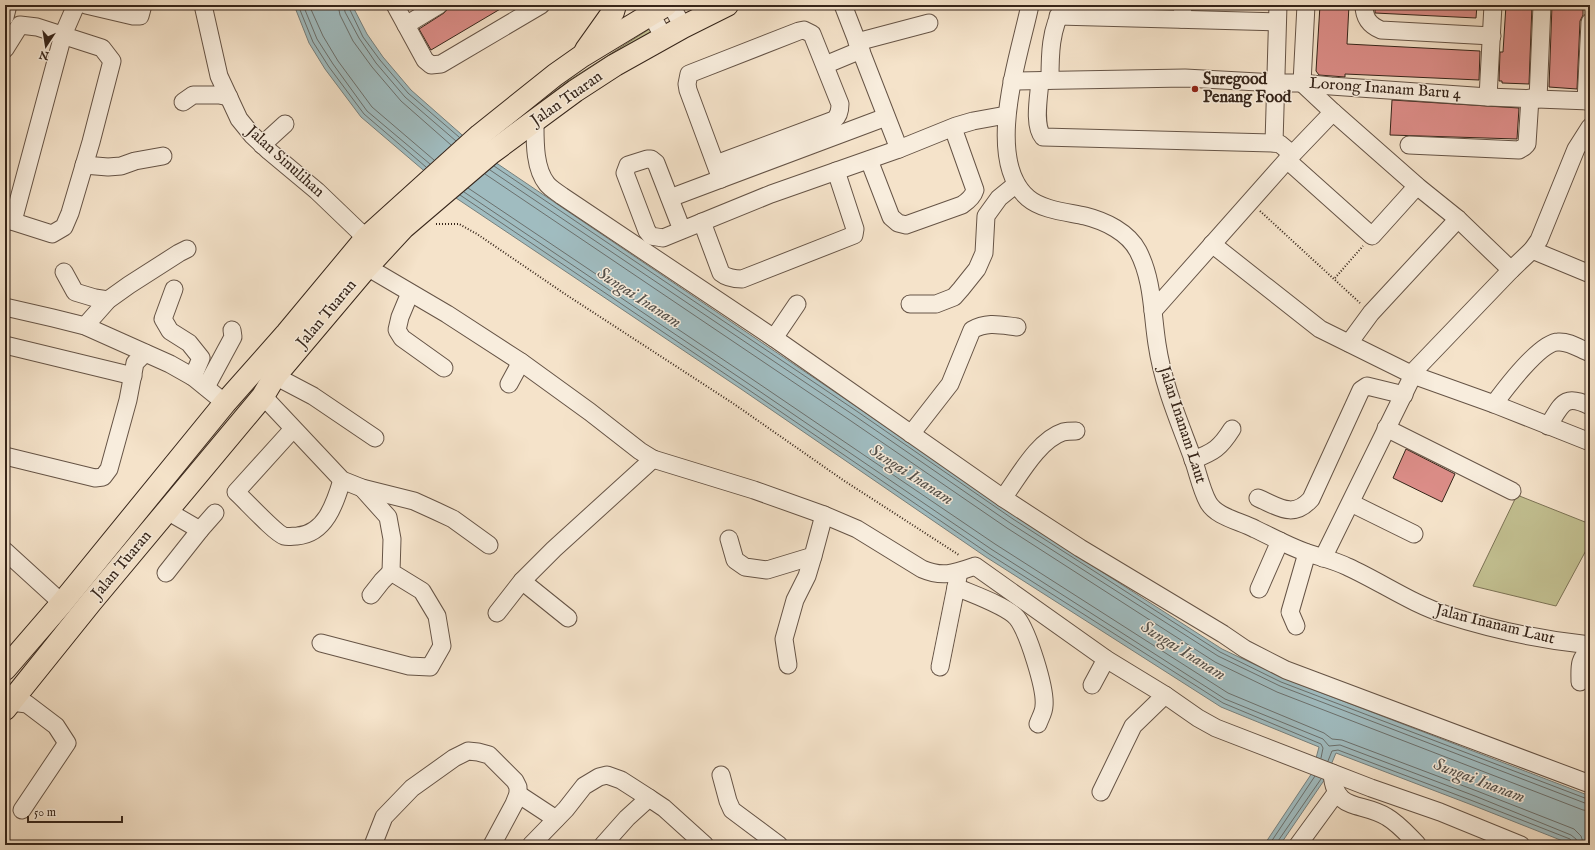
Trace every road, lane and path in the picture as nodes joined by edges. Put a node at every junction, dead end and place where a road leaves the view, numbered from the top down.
1 (8, 5) edge
2 (77, 5) edge
3 (86, 5) edge
4 (143, 5) edge
5 (203, 5) edge
6 (395, 5) edge
7 (439, 5) edge
8 (541, 5) edge
9 (615, 5) edge
10 (671, 5) edge
11 (728, 5) edge
12 (843, 5) edge
13 (1278, 5) edge
14 (1306, 5) edge
15 (1364, 5) edge
16 (1493, 5) edge
17 (1542, 5) edge
18 (654, 8) edge
19 (1027, 10) edge
20 (1062, 10) edge
21 (1183, 12) edge
22 (10, 22) edge
23 (1277, 22) junction
24 (1590, 22) edge
25 (929, 23) dead end
26 (406, 26) junction
27 (683, 27) junction
28 (63, 35) junction
29 (1492, 36) junction
30 (664, 38) junction
31 (859, 46) junction
32 (5, 50) edge
33 (582, 56) junction
34 (825, 65) junction
35 (1045, 80) junction
36 (1012, 81) junction
37 (1276, 83) junction
38 (1302, 83) junction
39 (1488, 96) junction
40 (229, 97) junction
41 (1534, 99) junction
42 (1588, 101) edge
43 (183, 102) dead end
44 (1333, 112) junction
45 (1006, 115) junction
46 (886, 117) junction
47 (535, 120) junction
48 (285, 124) dead end
49 (1590, 127) edge
50 (953, 128) junction
51 (1274, 143) junction
52 (485, 144) junction
53 (262, 145) junction
54 (1409, 145) dead end
55 (899, 150) junction
56 (163, 156) dead end
57 (1290, 157) junction
58 (869, 160) junction
59 (84, 165) junction
60 (719, 171) junction
61 (836, 171) junction
62 (1015, 185) junction
63 (1417, 186) junction
64 (430, 193) junction
65 (670, 198) junction
66 (1250, 202) junction
67 (1458, 219) junction
68 (9, 220) edge
69 (702, 222) junction
70 (432, 224) dead end
71 (682, 230) junction
72 (1372, 236) junction
73 (366, 238) junction
74 (1212, 244) junction
75 (187, 249) dead end
76 (1532, 250) junction
77 (367, 267) junction
78 (1511, 270) junction
79 (64, 272) dead end
80 (1590, 274) edge
81 (1335, 278) junction
82 (174, 289) dead end
83 (410, 293) junction
84 (108, 300) junction
85 (797, 304) dead end
86 (910, 304) dead end
87 (5, 308) edge
88 (1153, 311) junction
89 (1371, 313) junction
90 (85, 326) junction
91 (1017, 327) dead end
92 (232, 330) dead end
93 (774, 338) junction
94 (1349, 343) junction
95 (5, 345) edge
96 (145, 353) junction
97 (1590, 353) edge
98 (521, 362) junction
99 (444, 368) dead end
100 (1413, 375) junction
101 (133, 376) junction
102 (275, 376) junction
103 (193, 377) junction
104 (509, 384) dead end
105 (206, 387) junction
106 (1404, 395) junction
107 (263, 396) junction
108 (225, 403) junction
109 (1494, 404) junction
110 (1590, 406) edge
111 (1548, 426) junction
112 (1386, 428) junction
113 (293, 430) junction
114 (1232, 430) dead end
115 (1076, 431) dead end
116 (911, 434) junction
117 (375, 438) dead end
118 (1590, 442) edge
119 (5, 456) edge
120 (653, 459) junction
121 (1193, 460) junction
122 (342, 480) junction
123 (362, 488) junction
124 (1512, 491) dead end
125 (1003, 498) junction
126 (1258, 498) dead end
127 (1351, 503) junction
128 (167, 511) junction
129 (215, 513) dead end
130 (824, 515) junction
131 (200, 530) junction
132 (1414, 534) dead end
133 (114, 539) junction
134 (729, 539) dead end
135 (1280, 541) junction
136 (488, 545) dead end
137 (5, 551) edge
138 (1307, 553) junction
139 (813, 556) junction
140 (1323, 558) junction
141 (391, 572) junction
142 (166, 573) dead end
143 (964, 575) junction
144 (522, 581) junction
145 (1259, 589) dead end
146 (371, 595) dead end
147 (62, 603) junction
148 (497, 614) dead end
149 (568, 618) dead end
150 (1296, 626) dead end
151 (321, 643) dead end
152 (1590, 645) edge
153 (1590, 650) edge
154 (1106, 659) junction
155 (788, 665) dead end
156 (940, 667) dead end
157 (5, 669) edge
158 (1580, 682) dead end
159 (1092, 685) dead end
160 (1165, 695) junction
161 (8, 706) edge
162 (1038, 724) dead end
163 (1332, 773) junction
164 (721, 775) dead end
165 (1590, 784) edge
166 (1101, 792) dead end
167 (1336, 793) junction
168 (518, 794) junction
169 (649, 798) junction
170 (22, 810) dead end
171 (556, 819) junction
172 (1417, 844) dead end
173 (373, 845) edge
174 (492, 845) edge
175 (532, 845) edge
176 (603, 845) edge
177 (705, 845) edge
178 (779, 845) edge
179 (1298, 845) edge
180 (1521, 845) edge

1 - 22 street
2 - 28 street
3 - 4 street
5 - 40 street, Jalan Sinulihan
6 - 26 street
7 - 26 street
8 - 26 street
9 - 33 main road
10 - 27 street
11 - 27 main road, Jalan Tuaran
12 - 31 street
13 - 23 street
14 - 38 street
15 - 29 street
16 - 29 street
17 - 41 street
18 - 30 street
18 - 33 main road, Jalan Tuaran
19 - 36 street
20 - 21 street
20 - 35 street
21 - 23 street
22 - 28 street
22 - 32 street
23 - 37 street
24 - 42 street
25 - 31 street
27 - 30 main road, Jalan Tuaran
28 - 59 street
28 - 68 street
29 - 39 street
30 - 47 main road, Jalan Tuaran
31 - 34 street
31 - 46 street
33 - 52 main road, Jalan Tuaran
34 - 60 street
34 - 60 street
35 - 36 street, Lorong Inanam Baru 4
35 - 37 street, Lorong Inanam Baru 4
35 - 51 street
36 - 45 street
37 - 38 street, Lorong Inanam Baru 4
37 - 51 street
38 - 39 street, Lorong Inanam Baru 4
38 - 44 street
39 - 41 street, Lorong Inanam Baru 4
40 - 43 street
40 - 53 street, Jalan Sinulihan
41 - 42 street, Lorong Inanam Baru 4
41 - 54 street
44 - 57 street
44 - 63 street
45 - 50 street
45 - 62 street
46 - 55 street
46 - 60 street
47 - 52 main road, Jalan Tuaran
47 - 93 street
48 - 53 street
49 - 76 street
50 - 55 street
50 - 58 street
51 - 57 street
52 - 64 main road, Jalan Tuaran
53 - 73 street, Jalan Sinulihan
55 - 58 street
56 - 59 street
57 - 66 street
57 - 72 street
58 - 61 street
59 - 68 street
60 - 65 street
61 - 69 street
61 - 69 street
62 - 86 street
62 - 88 street, Jalan Inanam Laut
63 - 67 street
63 - 72 street
64 - 73 main road, Jalan Tuaran
64 - 77 main road, Jalan Tuaran
65 - 71 street
65 - 71 street
66 - 74 street
66 - 81 path
67 - 78 street
67 - 89 street
69 - 71 street
70 - 143 path
72 - 81 path
73 - 108 main road, Jalan Tuaran
74 - 88 street
74 - 94 street
75 - 84 street
76 - 78 street
76 - 80 street
77 - 83 street
77 - 102 main road, Jalan Tuaran
78 - 100 street
79 - 84 street
81 - 89 path
82 - 103 street
83 - 98 street
83 - 99 street
84 - 90 street
85 - 93 street
87 - 90 street
88 - 121 street, Jalan Inanam Laut
89 - 94 street
90 - 96 street
91 - 116 street
92 - 105 street
93 - 116 street
94 - 100 street
95 - 101 street
96 - 101 street
96 - 103 street
97 - 109 street
98 - 104 street
98 - 120 street
100 - 106 street
100 - 109 street
101 - 119 street
102 - 107 main road, Jalan Tuaran
102 - 117 street
103 - 105 street
105 - 108 street
106 - 112 street
106 - 126 street
107 - 113 street
107 - 128 main road, Jalan Tuaran
108 - 133 main road, Jalan Tuaran
109 - 111 street
110 - 111 street
111 - 118 street
112 - 124 street
112 - 127 street
113 - 122 street
113 - 122 street
114 - 121 street
115 - 125 street
116 - 125 street
120 - 130 street
120 - 144 street
121 - 135 street, Jalan Inanam Laut
122 - 123 street
123 - 136 street
123 - 141 street
125 - 165 street
127 - 132 street
127 - 140 street
128 - 131 street
128 - 133 main road
128 - 161 main road, Jalan Tuaran
129 - 131 street
130 - 139 street
130 - 143 street
131 - 142 street
133 - 147 main road, Jalan Tuaran
134 - 139 street
135 - 138 street, Jalan Inanam Laut
135 - 145 street
137 - 147 street
138 - 140 street, Jalan Inanam Laut
138 - 150 street
139 - 155 street
140 - 152 street, Jalan Inanam Laut
141 - 146 street
141 - 151 street
143 - 154 street
143 - 156 street
143 - 162 street
144 - 148 street
144 - 149 street
147 - 157 main road, Jalan Tuaran
153 - 158 street
154 - 159 street
154 - 160 street
160 - 163 street
160 - 166 street
161 - 170 street
163 - 167 street
163 - 180 street
164 - 178 street
167 - 172 street
167 - 179 street
168 - 171 street
168 - 173 street
168 - 174 street
169 - 171 street
169 - 176 street
169 - 177 street
171 - 175 street

